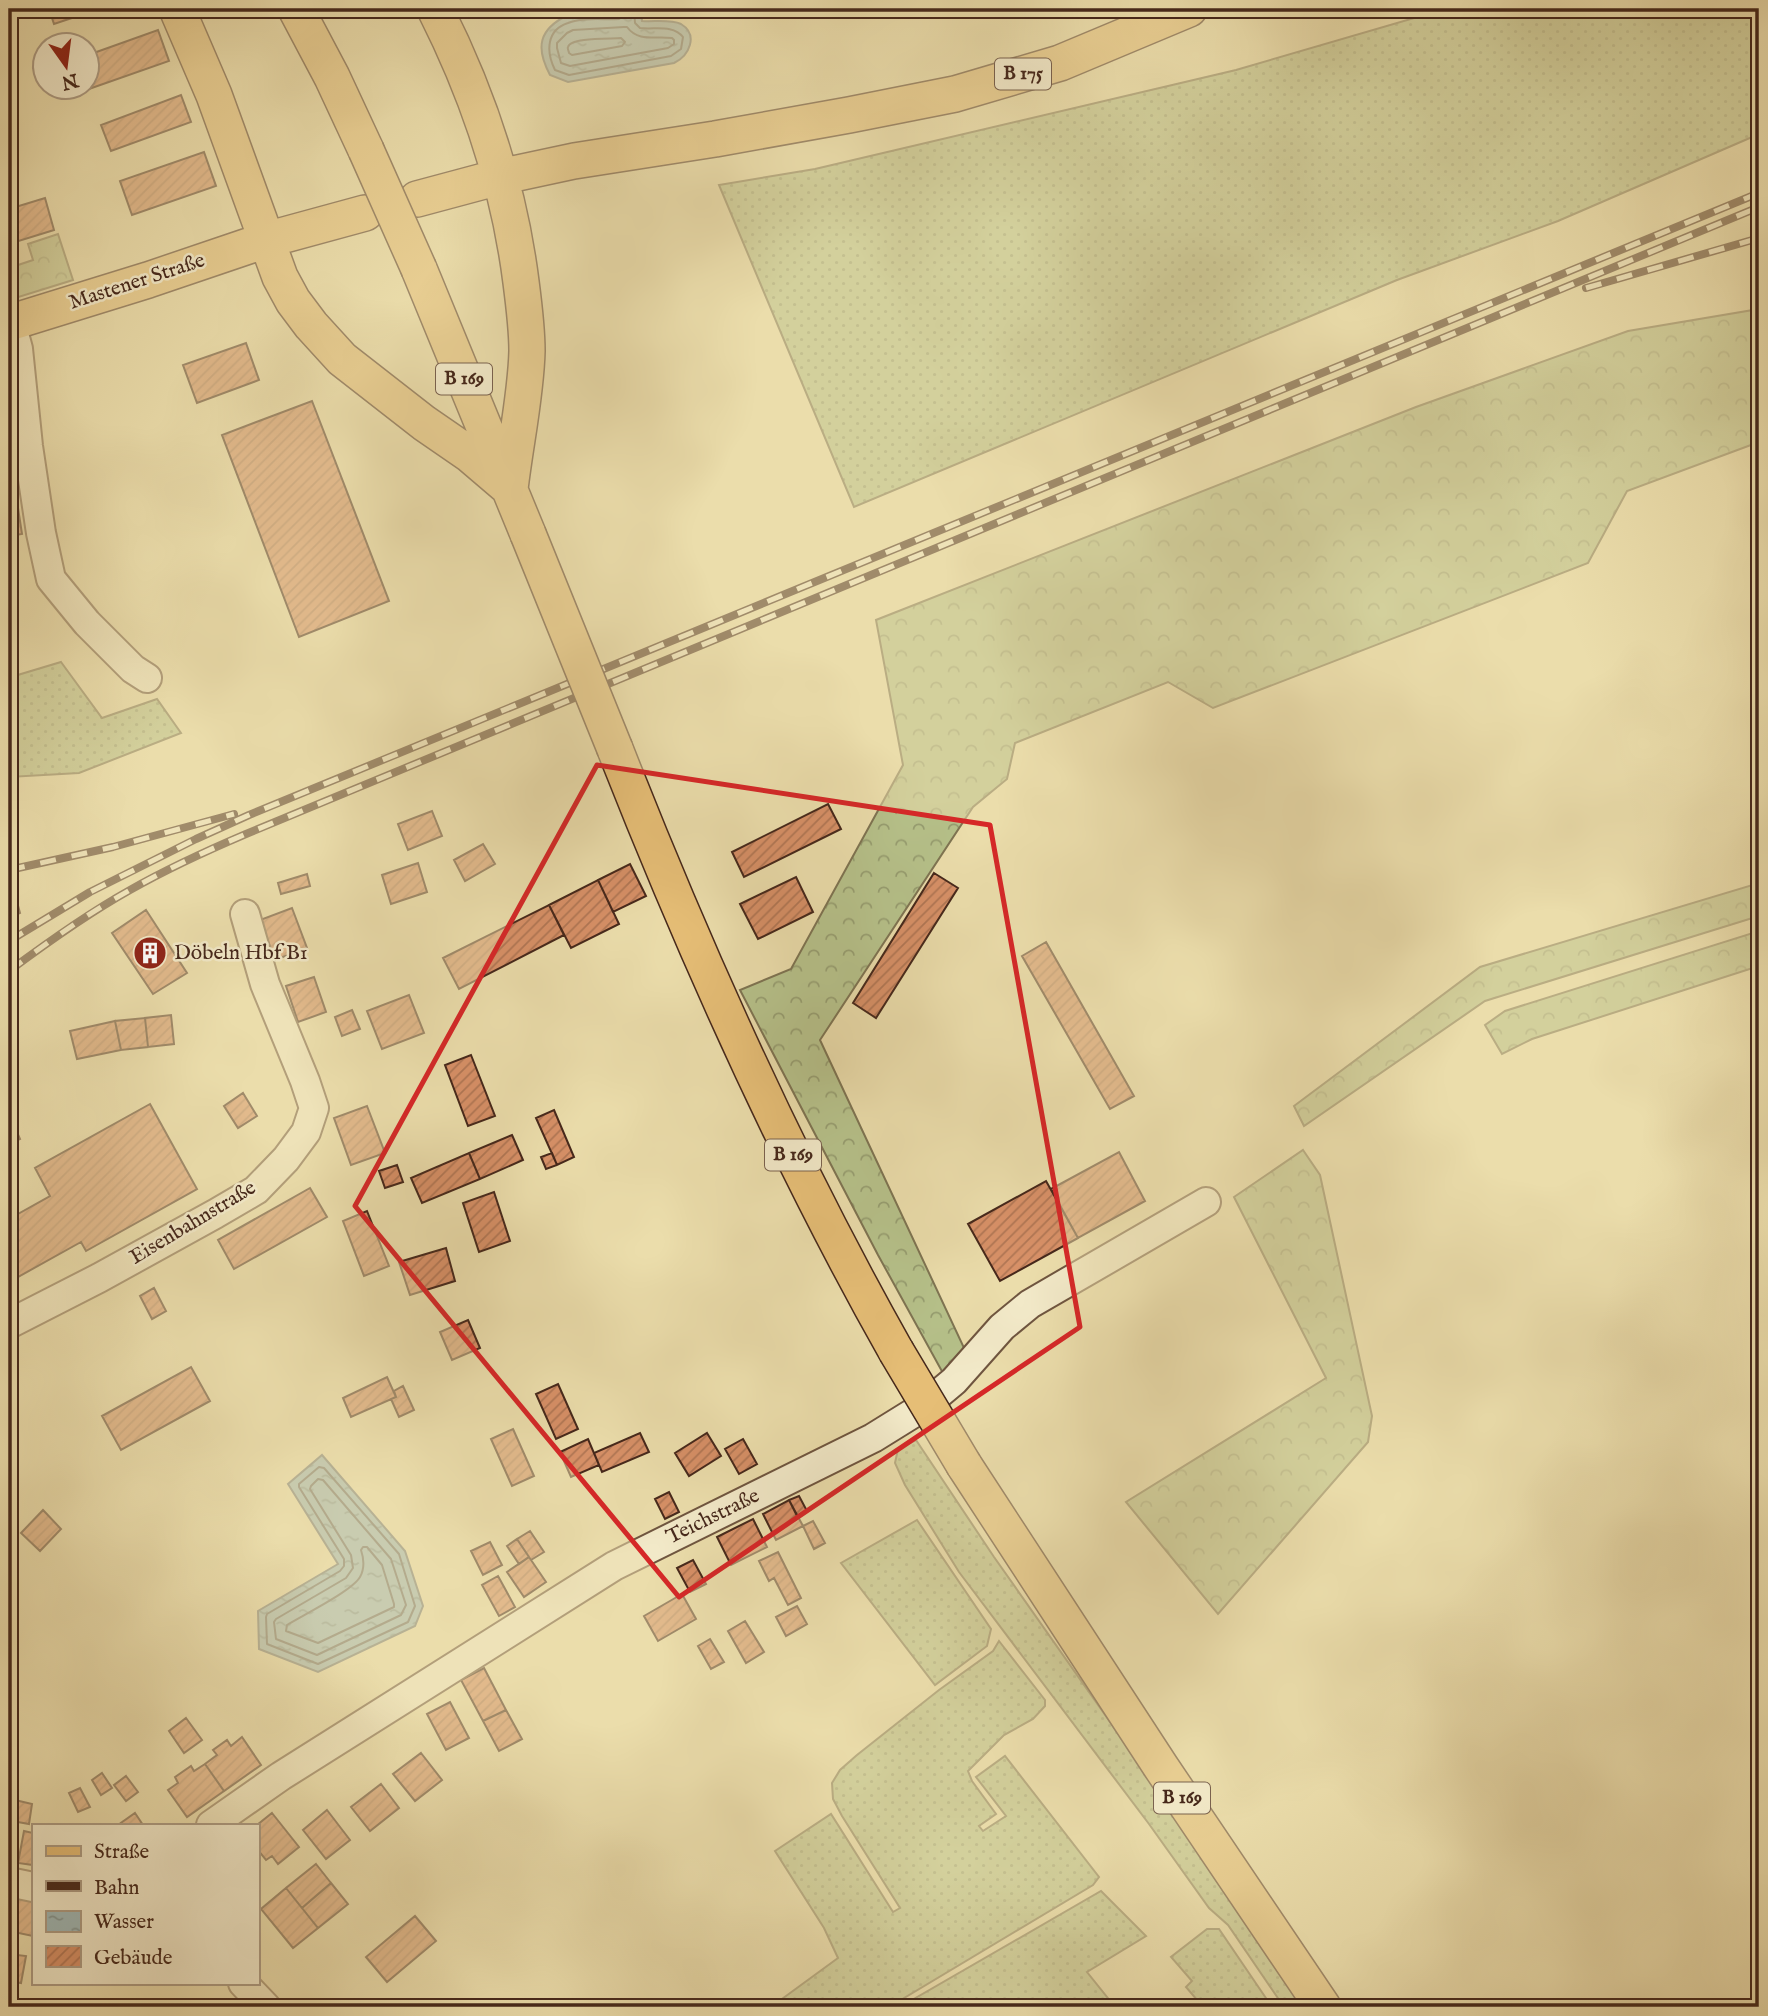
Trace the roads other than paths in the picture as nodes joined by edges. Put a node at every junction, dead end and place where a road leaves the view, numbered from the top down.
1 (177, 9) edge
2 (296, 9) edge
3 (435, 9) edge
4 (1189, 9) edge
5 (499, 177) junction
6 (416, 199) dead end
7 (365, 213) dead end
8 (266, 240) junction
9 (10, 323) edge
10 (510, 489) junction
11 (146, 678) dead end
12 (244, 914) dead end
13 (1206, 1202) dead end
14 (9, 1324) edge
15 (212, 1824) edge
16 (9, 1882) edge
17 (32, 1887) edge
18 (244, 1984) edge
19 (266, 2007) edge
20 (1323, 2007) edge

1 - 8 main road
2 - 10 main road, B 169, bridge
3 - 5 main road
4 - 5 main road, B 175
5 - 6 main road, B 175
5 - 10 main road
7 - 8 main road, Mastener Straße
8 - 9 main road, Mastener Straße
8 - 10 main road
9 - 11 street
10 - 20 main road, B 169, bridge
12 - 14 street, Eisenbahnstraße
13 - 15 street, Teichstraße
16 - 17 street
18 - 19 street

